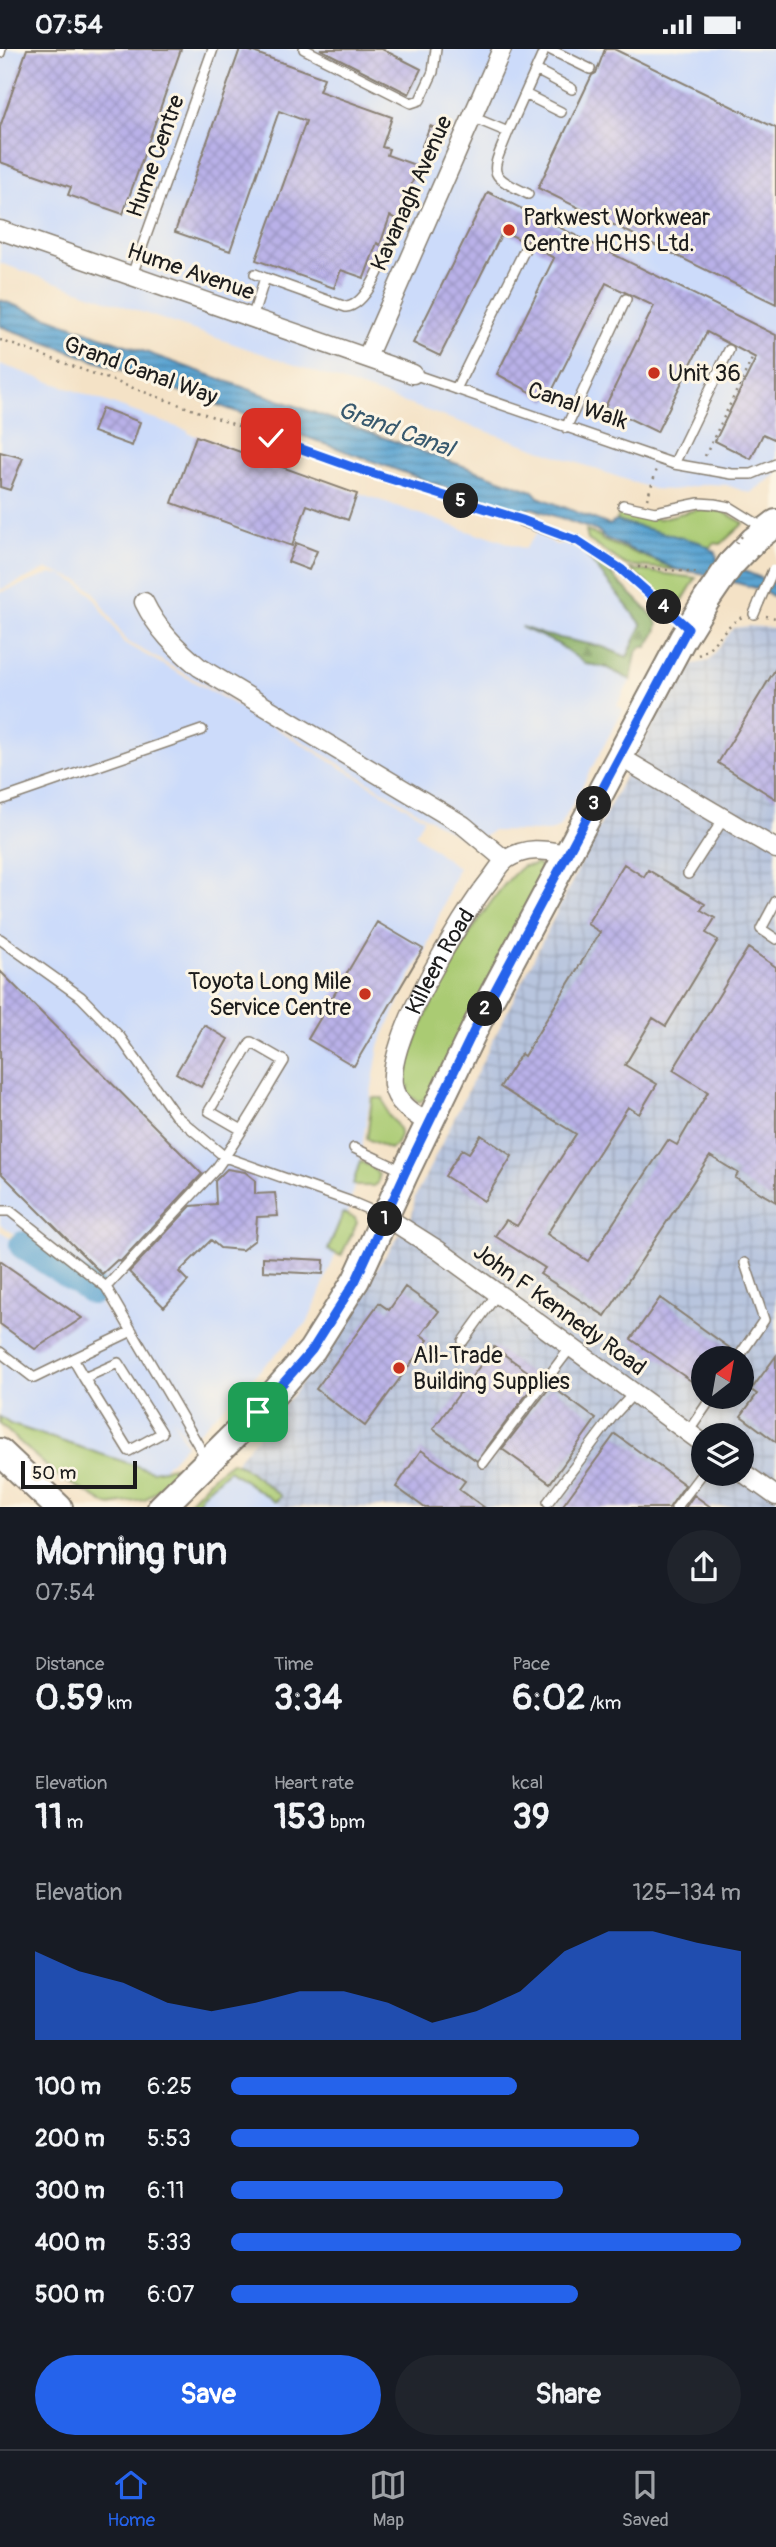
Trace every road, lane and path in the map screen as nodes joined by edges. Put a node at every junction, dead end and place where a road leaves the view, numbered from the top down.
1 (213, 49) edge
2 (304, 49) edge
3 (436, 49) edge
4 (502, 49) edge
5 (547, 49) edge
6 (590, 69) dead end
7 (536, 70) junction
8 (572, 89) dead end
9 (525, 94) junction
10 (561, 112) dead end
11 (472, 117) junction
12 (508, 132) junction
13 (528, 194) dead end
14 (396, 229) dead end
15 (0, 230) edge
16 (526, 247) dead end
17 (255, 274) dead end
18 (132, 275) junction
19 (265, 278) junction
20 (626, 299) dead end
21 (252, 318) junction
22 (0, 340) edge
23 (730, 350) dead end
24 (367, 357) junction
25 (752, 359) dead end
26 (414, 374) joint
27 (456, 389) junction
28 (566, 428) junction
29 (660, 459) junction
30 (674, 464) junction
31 (776, 464) edge
32 (700, 469) junction
33 (646, 502) dead end
34 (623, 505) dead end
35 (522, 520) joint
36 (766, 531) edge
37 (774, 569) edge
38 (144, 602) dead end
39 (754, 614) junction
40 (776, 618) edge
41 (688, 628) junction
42 (695, 657) dead end
43 (202, 730) dead end
44 (620, 757) junction
45 (0, 800) edge
46 (724, 818) junction
47 (776, 849) edge
48 (568, 854) junction
49 (505, 860) junction
50 (688, 874) dead end
51 (776, 901) edge
52 (0, 939) edge
53 (776, 939) edge
54 (428, 1123) junction
55 (242, 1130) junction
56 (354, 1148) dead end
57 (225, 1157) junction
58 (405, 1173) junction
59 (0, 1211) edge
60 (386, 1217) junction
61 (745, 1263) dead end
62 (106, 1286) junction
63 (497, 1294) junction
64 (132, 1331) junction
65 (463, 1341) dead end
66 (746, 1346) edge
67 (571, 1347) junction
68 (0, 1352) edge
69 (73, 1359) junction
70 (85, 1378) junction
71 (634, 1393) junction
72 (704, 1409) edge
73 (688, 1432) junction
74 (691, 1434) edge
75 (6, 1457) edge
76 (208, 1462) junction
77 (483, 1463) dead end
78 (754, 1480) edge
79 (692, 1486) edge
80 (776, 1496) edge
81 (548, 1501) dead end
82 (54, 1506) edge
83 (162, 1506) edge
84 (676, 1507) edge

1 - 18 lane, Hume Centre
2 - 3 lane
4 - 11 street, Kavanagh Avenue
5 - 6 lane
5 - 7 lane
7 - 8 lane
7 - 9 lane
9 - 10 lane
9 - 12 lane
11 - 12 lane
11 - 24 street, Kavanagh Avenue
12 - 13 lane
14 - 19 lane
15 - 18 street, Hume Avenue
16 - 27 lane
17 - 19 lane
18 - 21 street, Hume Avenue
19 - 21 lane
20 - 28 lane
21 - 24 street, Hume Avenue
22 - 35 path, Grand Canal Way
23 - 30 lane
24 - 26 street, Canal Walk
25 - 32 path
26 - 27 lane, Canal Walk
27 - 28 lane, Canal Walk
28 - 29 lane, Canal Walk
29 - 30 lane, Canal Walk
29 - 33 path
30 - 32 lane, Canal Walk
31 - 32 lane, Canal Walk
34 - 36 lane
35 - 41 lane
36 - 41 street, bridge
37 - 39 lane, bridge
38 - 49 street
39 - 40 path
39 - 42 path
41 - 44 street
43 - 45 lane
44 - 46 street
44 - 48 street
46 - 47 street
46 - 50 lane
48 - 49 street
48 - 54 street
49 - 54 street, Killeen Road
51 - 53 lane
52 - 57 lane
54 - 58 street
55 - 55 lane
55 - 57 lane
56 - 58 lane
57 - 60 lane
57 - 62 lane
58 - 60 street
59 - 62 lane
60 - 63 street, John F Kennedy Road
60 - 76 street
61 - 66 lane
62 - 64 lane
63 - 65 lane
63 - 67 street, John F Kennedy Road
64 - 69 lane
64 - 76 lane
67 - 71 street, John F Kennedy Road
67 - 77 lane
68 - 69 lane
69 - 70 lane
70 - 70 lane
71 - 73 street, John F Kennedy Road
71 - 81 lane
72 - 73 lane
73 - 74 street, John F Kennedy Road
75 - 82 street
76 - 83 street
78 - 80 street
79 - 84 lane

